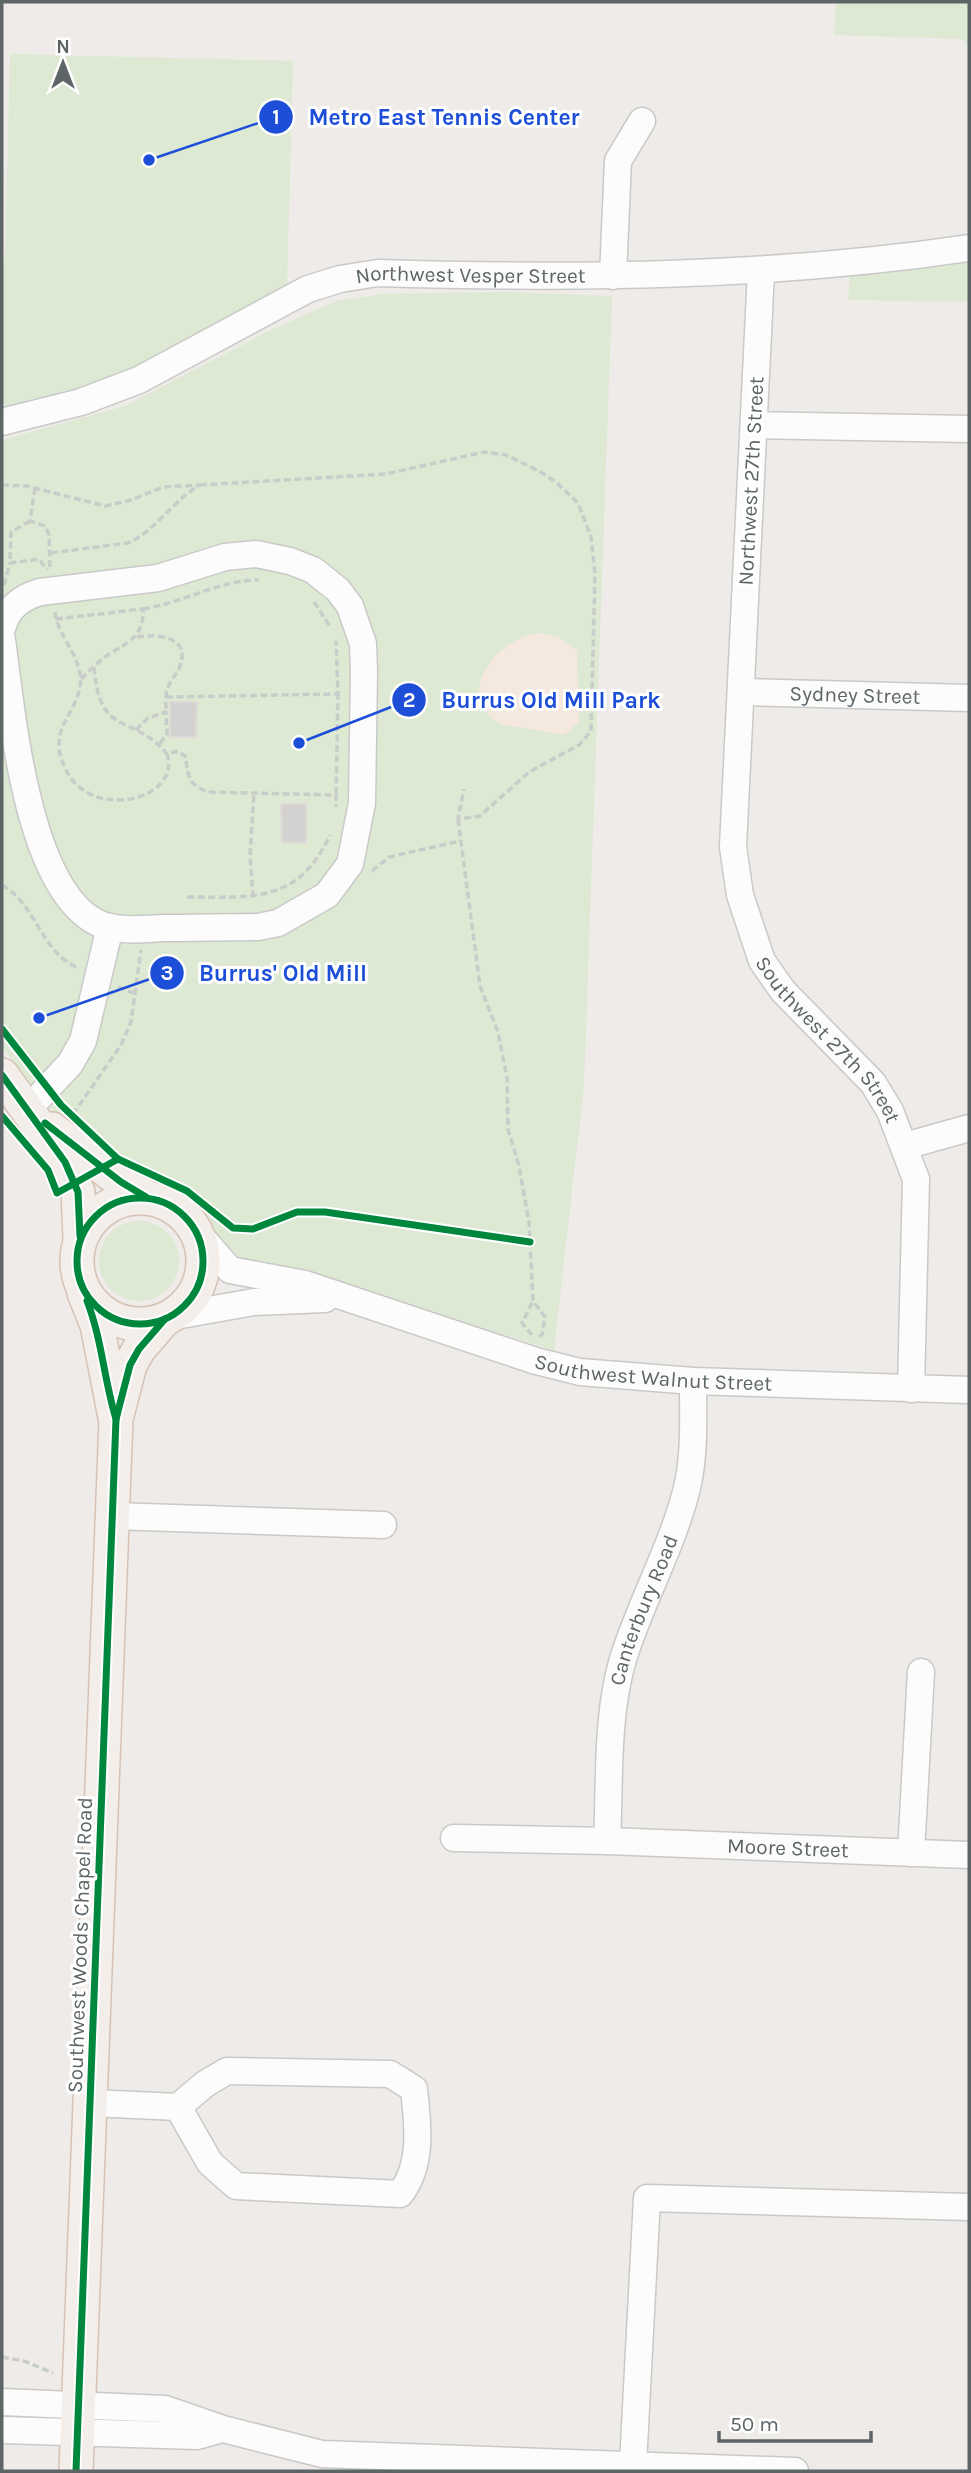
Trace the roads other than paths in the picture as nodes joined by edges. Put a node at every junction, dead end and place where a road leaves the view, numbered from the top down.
1 (642, 121) dead end
2 (969, 248) edge
3 (761, 271) junction
4 (613, 276) junction
5 (2, 422) edge
6 (754, 425) junction
7 (969, 429) edge
8 (2, 628) edge
9 (2, 640) edge
10 (741, 692) junction
11 (969, 698) edge
12 (110, 927) junction
13 (2, 1075) edge
14 (38, 1099) junction
15 (969, 1128) edge
16 (905, 1146) junction
17 (146, 1198) junction
18 (196, 1231) junction
19 (80, 1239) junction
20 (79, 1280) junction
21 (348, 1300) junction
22 (170, 1318) junction
23 (693, 1381) junction
24 (911, 1389) junction
25 (969, 1390) edge
26 (116, 1419) junction
27 (113, 1516) junction
28 (383, 1525) dead end
29 (921, 1672) dead end
30 (454, 1838) dead end
31 (607, 1841) junction
32 (911, 1853) junction
33 (969, 1855) edge
34 (91, 2103) junction
35 (178, 2107) junction
36 (969, 2207) edge
37 (2, 2402) edge
38 (77, 2419) junction
39 (2, 2430) edge
40 (633, 2465) junction
41 (76, 2471) edge
42 (795, 2471) edge

1 - 4 street
2 - 3 street, Northwest Vesper Street
3 - 4 street, Northwest Vesper Street
3 - 6 street, Northwest 27th Street
4 - 5 street, Northwest Vesper Street
6 - 7 street
6 - 10 street, Northwest 27th Street
8 - 12 street
9 - 12 street
10 - 11 street, Sydney Street
10 - 16 street, Southwest 27th Street
12 - 14 street
13 - 14 main road
14 - 17 main road
14 - 19 main road
15 - 16 street
16 - 24 street, Southwest 27th Street
17 - 18 main road
17 - 19 main road
18 - 21 street, Southwest Walnut Street
18 - 22 main road
19 - 20 main road
20 - 22 main road
20 - 26 main road, Southwest Woods Chapel Road
21 - 22 street, Southwest Walnut Street
21 - 23 street, Southwest Walnut Street
22 - 26 main road, Southwest Woods Chapel Road
23 - 24 street, Southwest Walnut Street
23 - 31 street, Canterbury Road
24 - 25 street, Southwest Walnut Street
26 - 27 main road, Southwest Woods Chapel Road
27 - 28 street
27 - 34 main road, Southwest Woods Chapel Road
29 - 32 street
30 - 31 street, Moore Street
31 - 32 street, Moore Street
32 - 33 street, Moore Street
34 - 35 street
34 - 38 main road, Southwest Woods Chapel Road
35 - 35 street
36 - 40 street
37 - 38 street
38 - 39 street
38 - 40 street
38 - 41 main road, Southwest Woods Chapel Road
40 - 42 street

